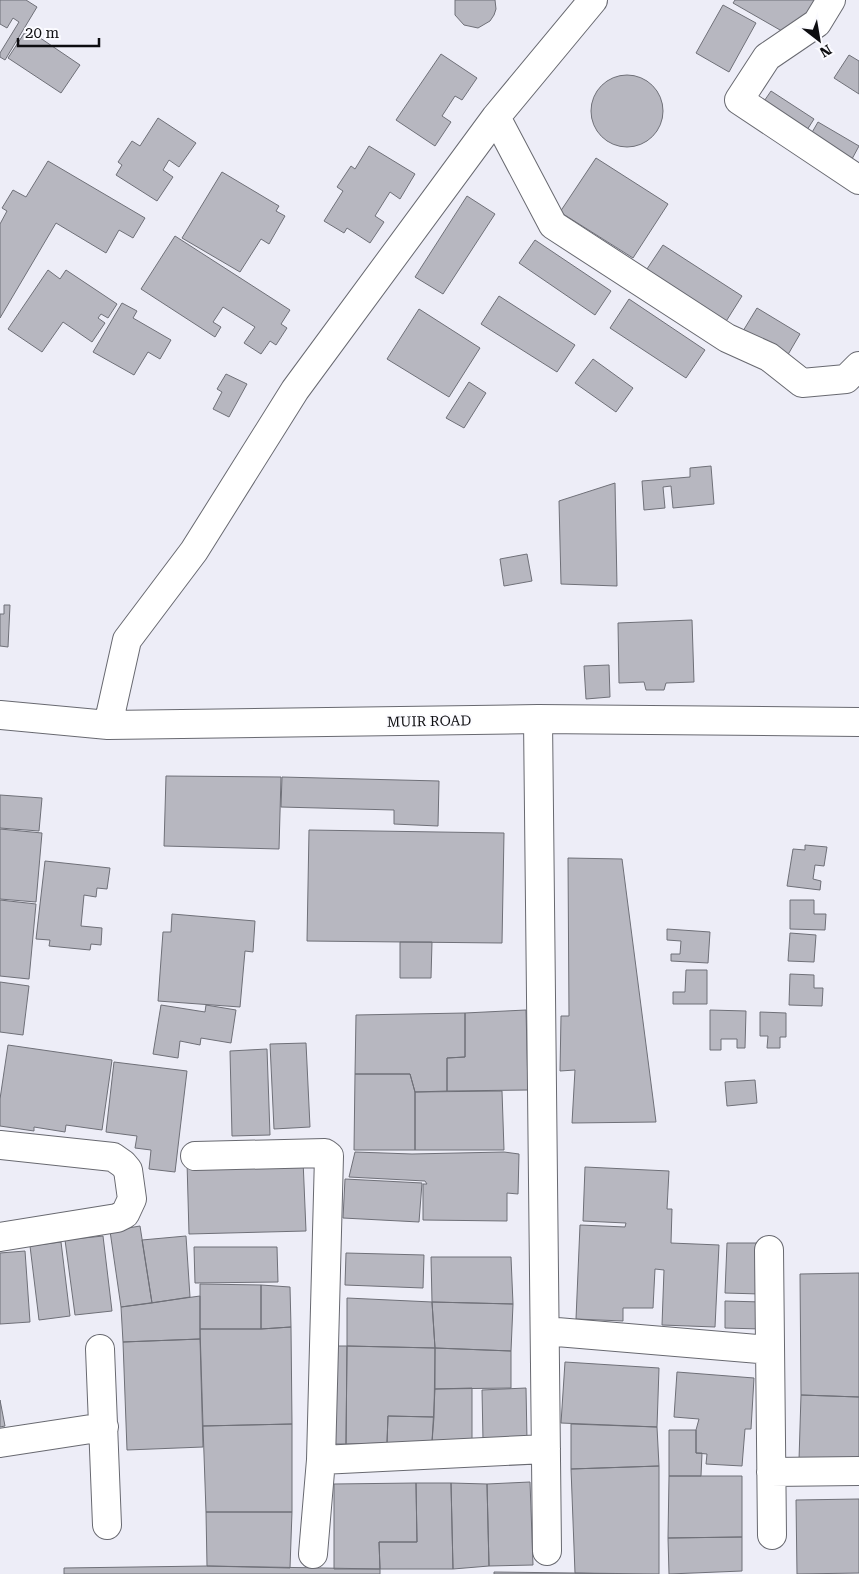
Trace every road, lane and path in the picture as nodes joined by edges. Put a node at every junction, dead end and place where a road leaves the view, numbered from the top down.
1 (593, 0) edge
2 (831, 0) edge
3 (496, 118) junction
4 (859, 180) edge
5 (859, 366) edge
6 (0, 715) edge
7 (538, 720) junction
8 (859, 722) edge
9 (108, 725) junction
10 (0, 1145) edge
11 (195, 1156) dead end
12 (0, 1237) edge
13 (769, 1250) dead end
14 (545, 1331) junction
15 (100, 1349) dead end
16 (770, 1350) junction
17 (104, 1427) junction
18 (0, 1443) edge
19 (546, 1450) junction
20 (321, 1460) junction
21 (859, 1471) edge
22 (771, 1472) junction
23 (107, 1525) dead end
24 (772, 1535) dead end
25 (547, 1551) dead end
26 (313, 1554) dead end

1 - 3 street
2 - 4 street
3 - 5 street
3 - 9 street
6 - 9 street, MUIR ROAD
7 - 8 street, MUIR ROAD
7 - 9 street, MUIR ROAD
7 - 14 street
10 - 12 street
11 - 20 street
13 - 16 street
14 - 16 street
14 - 19 street
15 - 17 street
16 - 22 street
17 - 18 street
17 - 23 street
19 - 20 street
19 - 25 street
20 - 26 street
21 - 22 street
22 - 24 street

